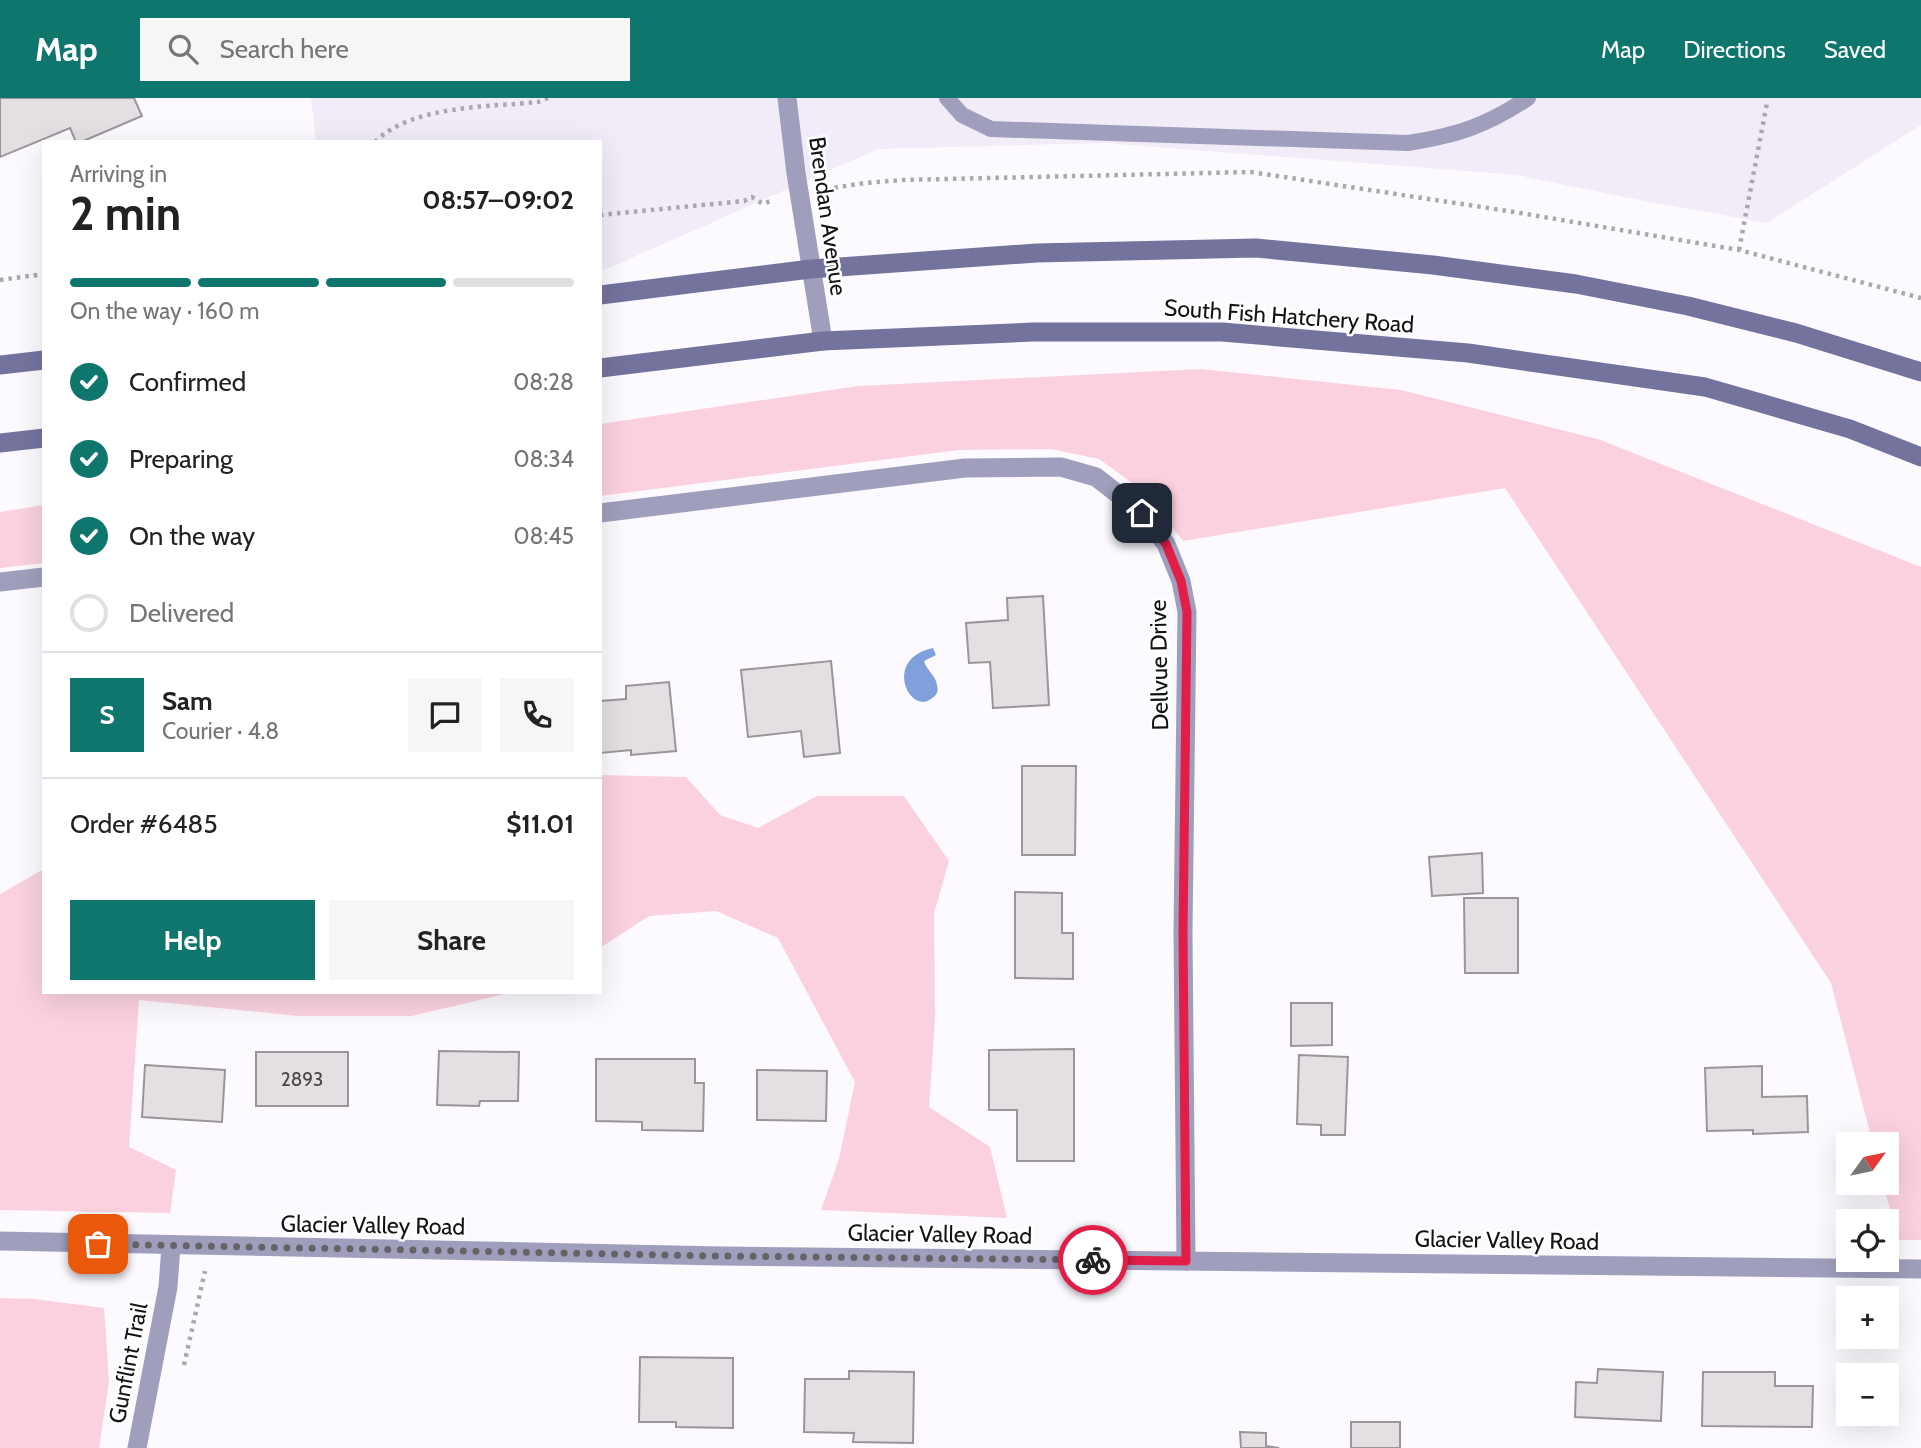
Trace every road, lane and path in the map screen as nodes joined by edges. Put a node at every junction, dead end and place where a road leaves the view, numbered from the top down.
1 (548, 98) edge
2 (787, 98) edge
3 (947, 98) edge
4 (1528, 98) edge
5 (1768, 103) dead end
6 (377, 140) edge
7 (860, 185) dead end
8 (752, 197) dead end
9 (602, 215) edge
10 (1739, 250) junction
11 (811, 269) junction
12 (42, 275) edge
13 (0, 280) edge
14 (602, 295) edge
15 (1921, 298) edge
16 (822, 341) junction
17 (42, 360) edge
18 (0, 365) edge
19 (602, 368) edge
20 (1921, 372) edge
21 (42, 438) edge
22 (0, 443) edge
23 (1921, 457) edge
24 (602, 513) edge
25 (42, 577) edge
26 (0, 582) edge
27 (0, 1241) edge
28 (171, 1246) junction
29 (209, 1247) junction
30 (1186, 1261) junction
31 (1921, 1269) edge
32 (183, 1370) dead end
33 (137, 1448) edge

1 - 6 path
2 - 11 street, Brendan Avenue
3 - 4 lane
5 - 10 path
7 - 10 path
8 - 9 path
10 - 15 path
11 - 14 main road
11 - 16 street, Brendan Avenue
11 - 20 main road
12 - 13 path
16 - 19 main road, South Fish Hatchery Road
16 - 23 main road, South Fish Hatchery Road
17 - 18 main road
21 - 22 main road
24 - 30 street, Dellvue Drive
25 - 26 street
27 - 28 street, Glacier Valley Road
28 - 29 street, Glacier Valley Road
28 - 33 street, Gunflint Trail
29 - 30 street, Glacier Valley Road
29 - 32 path
30 - 31 street, Glacier Valley Road

